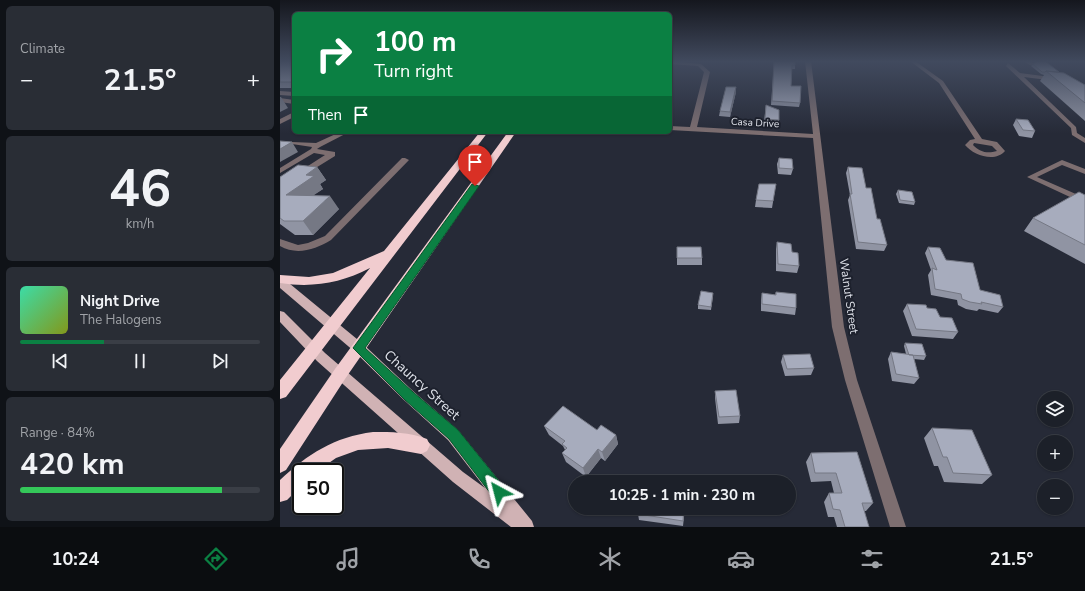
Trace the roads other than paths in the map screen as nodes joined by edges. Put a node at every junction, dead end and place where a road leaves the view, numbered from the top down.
1 (704, 86) edge
2 (811, 86) edge
3 (943, 86) edge
4 (1030, 86) edge
5 (280, 93) edge
6 (292, 94) edge
7 (280, 100) edge
8 (292, 102) edge
9 (292, 115) edge
10 (280, 122) edge
11 (672, 128) edge
12 (693, 129) junction
13 (342, 134) edge
14 (482, 134) edge
15 (511, 134) edge
16 (816, 136) junction
17 (980, 140) dead end
18 (1085, 141) edge
19 (294, 143) dead end
20 (315, 148) junction
21 (405, 160) dead end
22 (280, 171) edge
23 (1085, 172) edge
24 (280, 188) edge
25 (1085, 201) edge
26 (280, 242) edge
27 (389, 253) junction
28 (280, 281) edge
29 (280, 315) edge
30 (331, 326) junction
31 (359, 348) junction
32 (314, 349) junction
33 (340, 374) junction
34 (280, 392) edge
35 (421, 445) junction
36 (314, 463) edge
37 (280, 464) edge
38 (292, 482) edge
39 (280, 493) edge
40 (525, 527) edge
41 (898, 527) edge

1 - 12 street
2 - 16 street, Walnut Street
3 - 17 street
4 - 18 street
5 - 6 street
7 - 8 street
9 - 10 street
11 - 12 street, Casa Drive
12 - 16 street, Casa Drive
13 - 20 street
14 - 27 highway
15 - 31 highway
16 - 41 street, Walnut Street
19 - 20 street
20 - 22 street
20 - 24 street
21 - 26 street
23 - 25 street
27 - 28 highway
27 - 30 highway
28 - 30 main road, Chauncy Street
29 - 32 main road, Chauncy Street
30 - 31 main road, Chauncy Street
30 - 32 highway
31 - 33 highway
31 - 40 main road, Chauncy Street
32 - 33 main road, Chauncy Street
32 - 34 highway
33 - 35 main road, Chauncy Street
33 - 37 highway
35 - 36 highway
35 - 40 main road, Chauncy Street
38 - 39 highway

